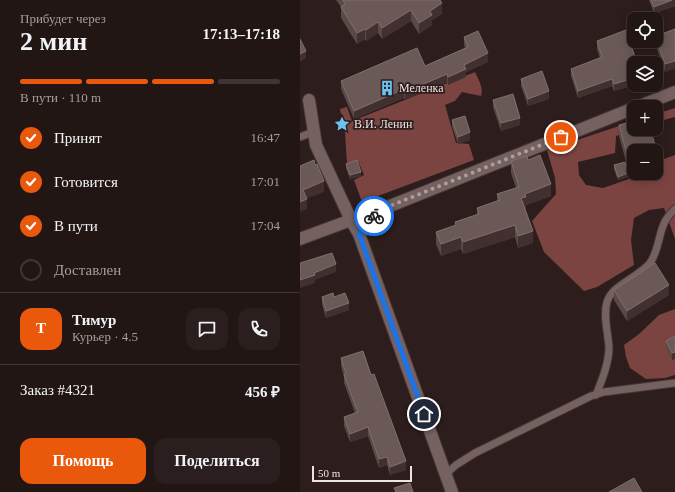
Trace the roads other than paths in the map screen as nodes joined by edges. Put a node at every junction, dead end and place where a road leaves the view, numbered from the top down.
1 (675, 92) edge
2 (309, 100) dead end
3 (655, 100) edge
4 (627, 111) edge
5 (313, 132) junction
6 (300, 137) edge
7 (675, 209) edge
8 (350, 220) junction
9 (359, 234) junction
10 (300, 239) edge
11 (675, 383) edge
12 (596, 394) junction
13 (445, 475) junction
14 (452, 492) edge

1 - 3 street
2 - 5 street
4 - 9 street
5 - 6 lane
5 - 8 street
7 - 12 lane
8 - 9 street
8 - 10 street
9 - 13 street
11 - 12 lane
12 - 13 lane
13 - 14 street

